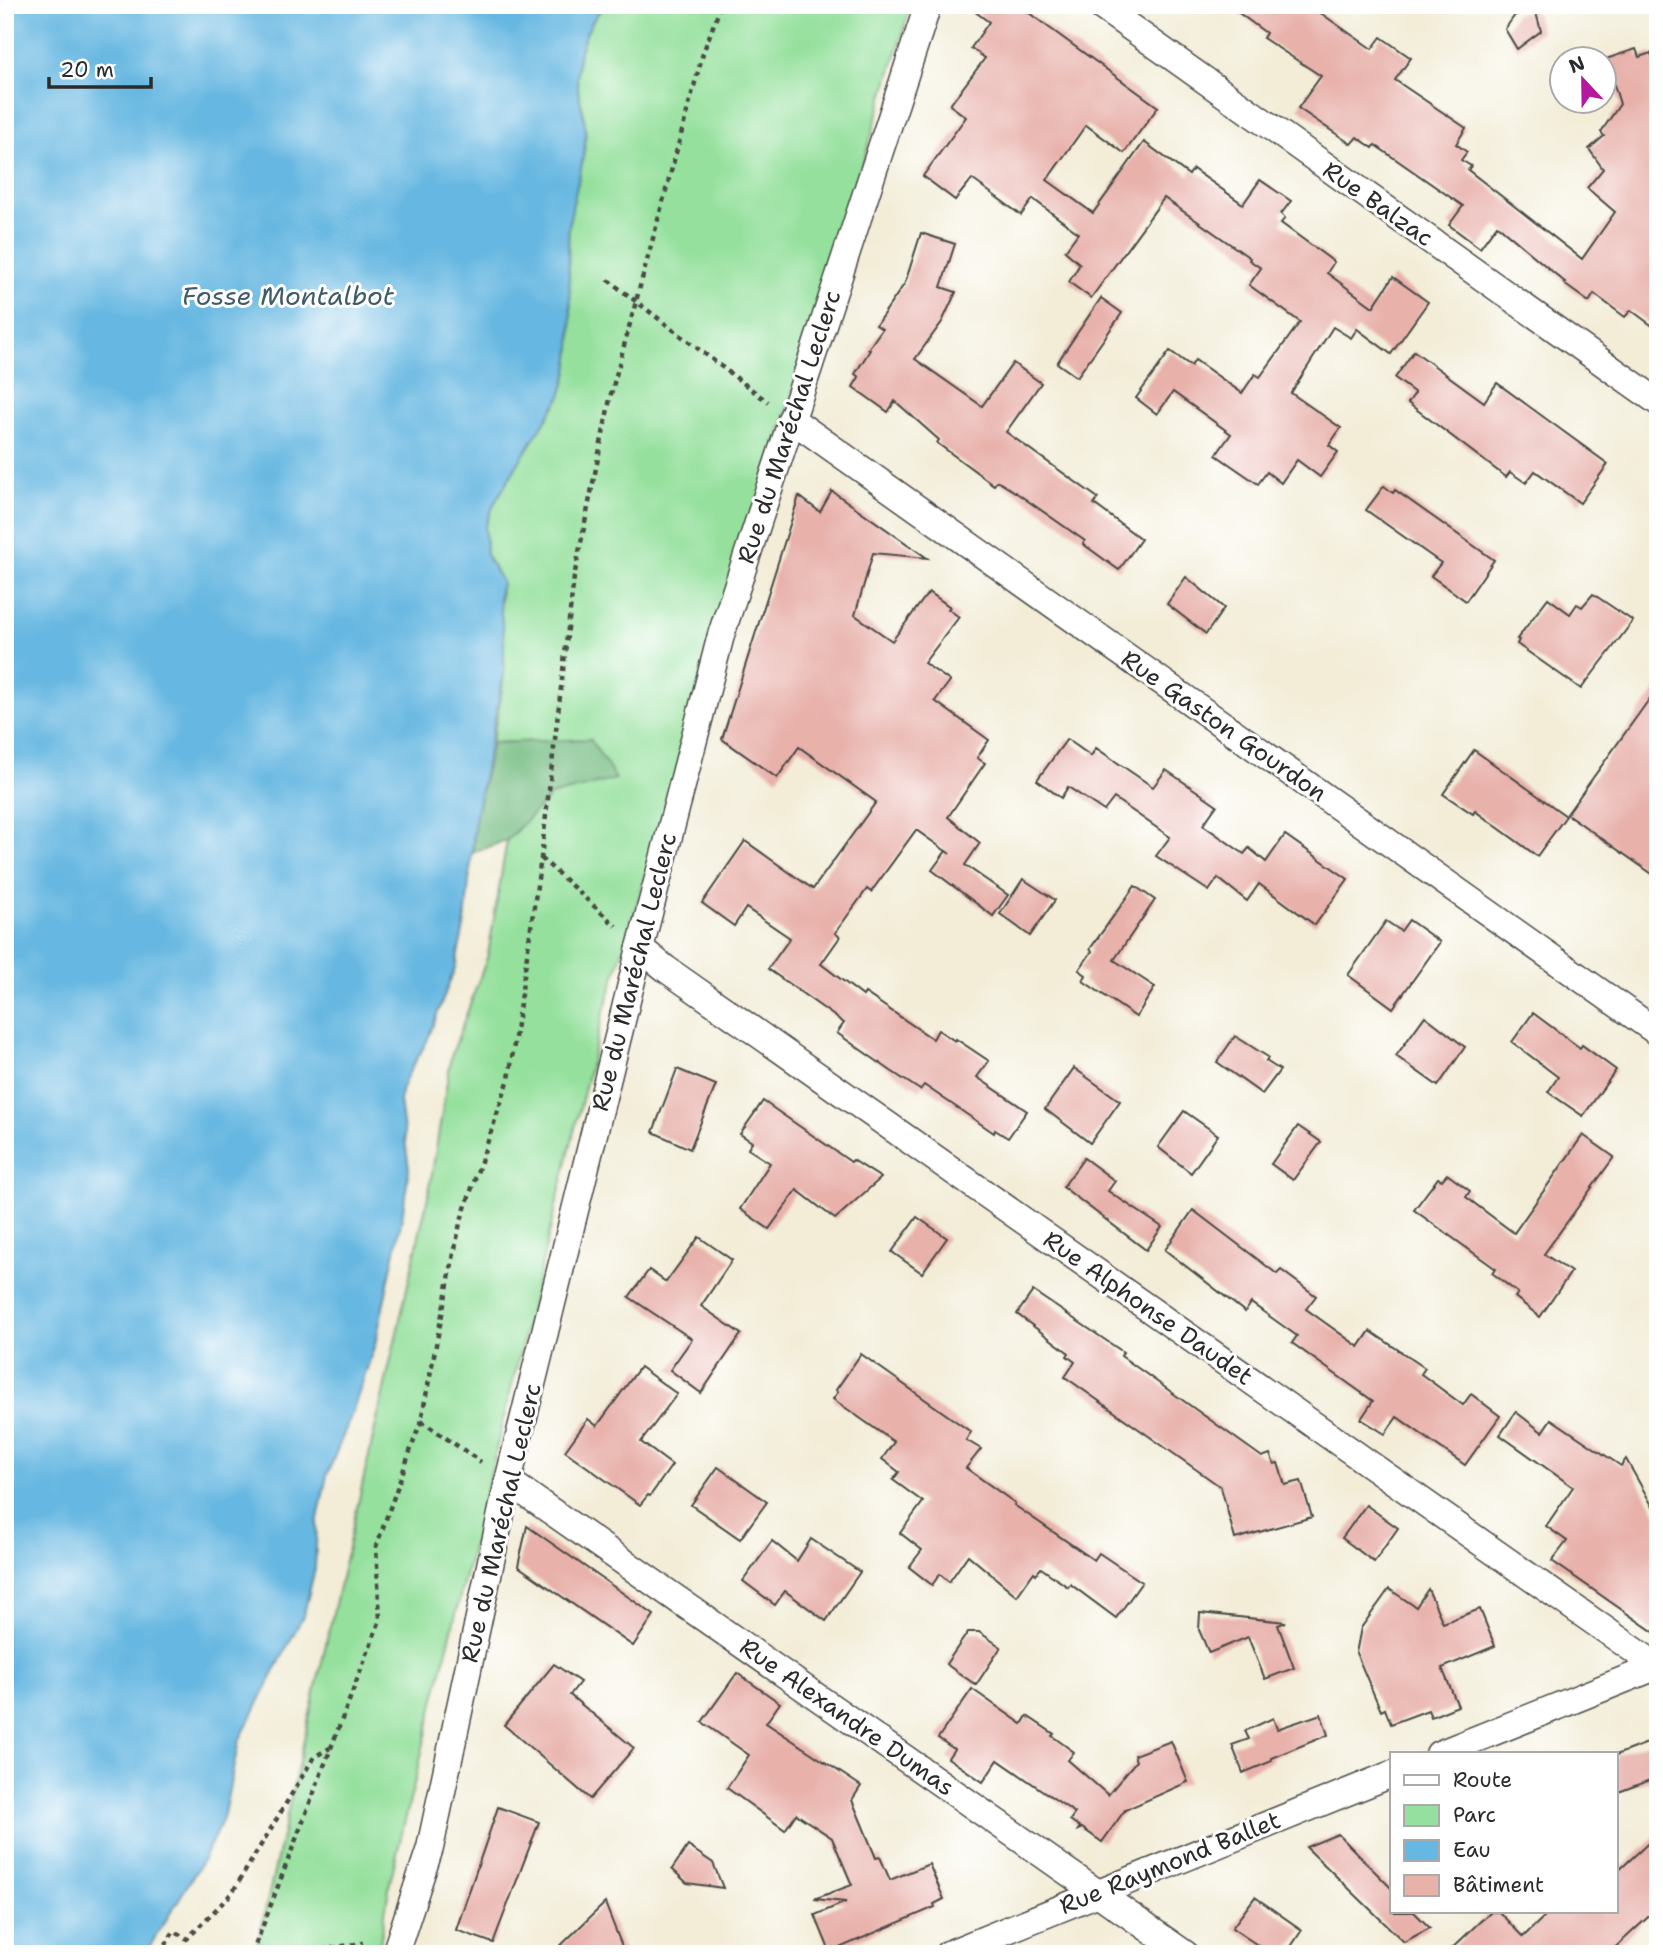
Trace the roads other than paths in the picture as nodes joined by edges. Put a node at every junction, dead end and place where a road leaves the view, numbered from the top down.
1 (928, 5) edge
2 (1099, 5) edge
3 (1658, 402) edge
4 (791, 419) junction
5 (640, 948) junction
6 (1658, 1033) edge
7 (508, 1480) junction
8 (1657, 1667) edge
9 (1444, 1752) edge
10 (1390, 1774) edge
11 (1098, 1892) junction
12 (395, 1954) edge
13 (948, 1954) edge
14 (1185, 1954) edge

1 - 4 street, Rue du Maréchal Leclerc
2 - 3 street, Rue Balzac
4 - 5 street, Rue du Maréchal Leclerc
4 - 6 street, Rue Gaston Gourdon
5 - 7 street, Rue du Maréchal Leclerc
5 - 8 street, Rue Alphonse Daudet
7 - 11 street, Rue Alexandre Dumas
7 - 12 street, Rue du Maréchal Leclerc
8 - 9 street
10 - 11 street, Rue Raymond Ballet
11 - 13 street, Rue Raymond Ballet
11 - 14 street, Rue Alexandre Dumas

